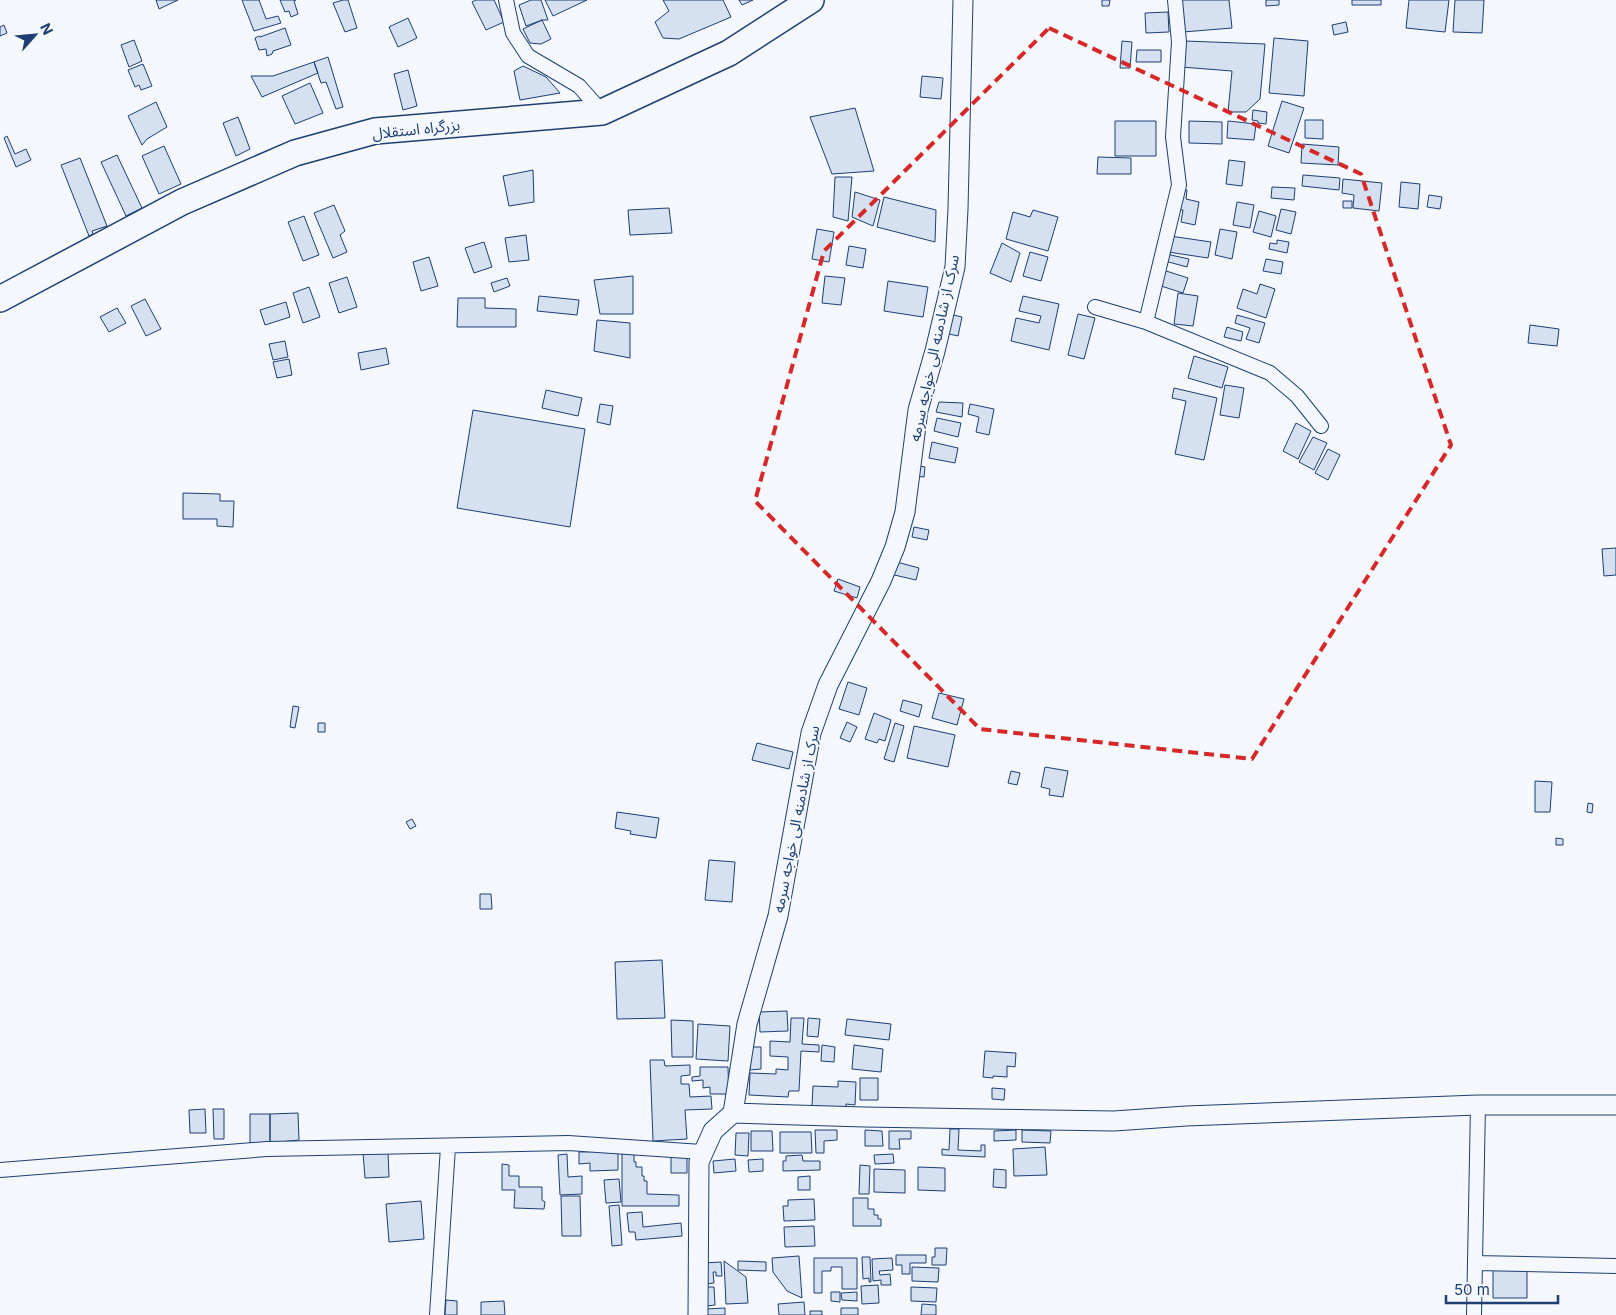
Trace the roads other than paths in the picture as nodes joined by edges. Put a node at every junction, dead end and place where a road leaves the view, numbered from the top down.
1 (506, 0) edge
2 (811, 0) edge
3 (963, 0) edge
4 (1175, 0) edge
5 (602, 112) junction
6 (0, 299) edge
7 (1095, 307) dead end
8 (1146, 322) junction
9 (1321, 426) dead end
10 (1478, 1105) junction
11 (1616, 1105) edge
12 (734, 1112) junction
13 (448, 1147) junction
14 (702, 1152) junction
15 (0, 1170) edge
16 (1475, 1263) junction
17 (1616, 1266) edge
18 (437, 1315) edge
19 (698, 1315) edge
20 (1474, 1315) edge

1 - 5 street
2 - 5 highway, بزرگراه استقلال
3 - 12 street, سرک از شادمنه الی خواجه سرمه
4 - 8 street
5 - 6 highway, بزرگراه استقلال
7 - 8 street
8 - 9 street
10 - 11 street
10 - 12 street
10 - 16 street
12 - 14 street
13 - 14 street
13 - 15 street
13 - 18 street
14 - 19 street
16 - 17 street
16 - 20 street

